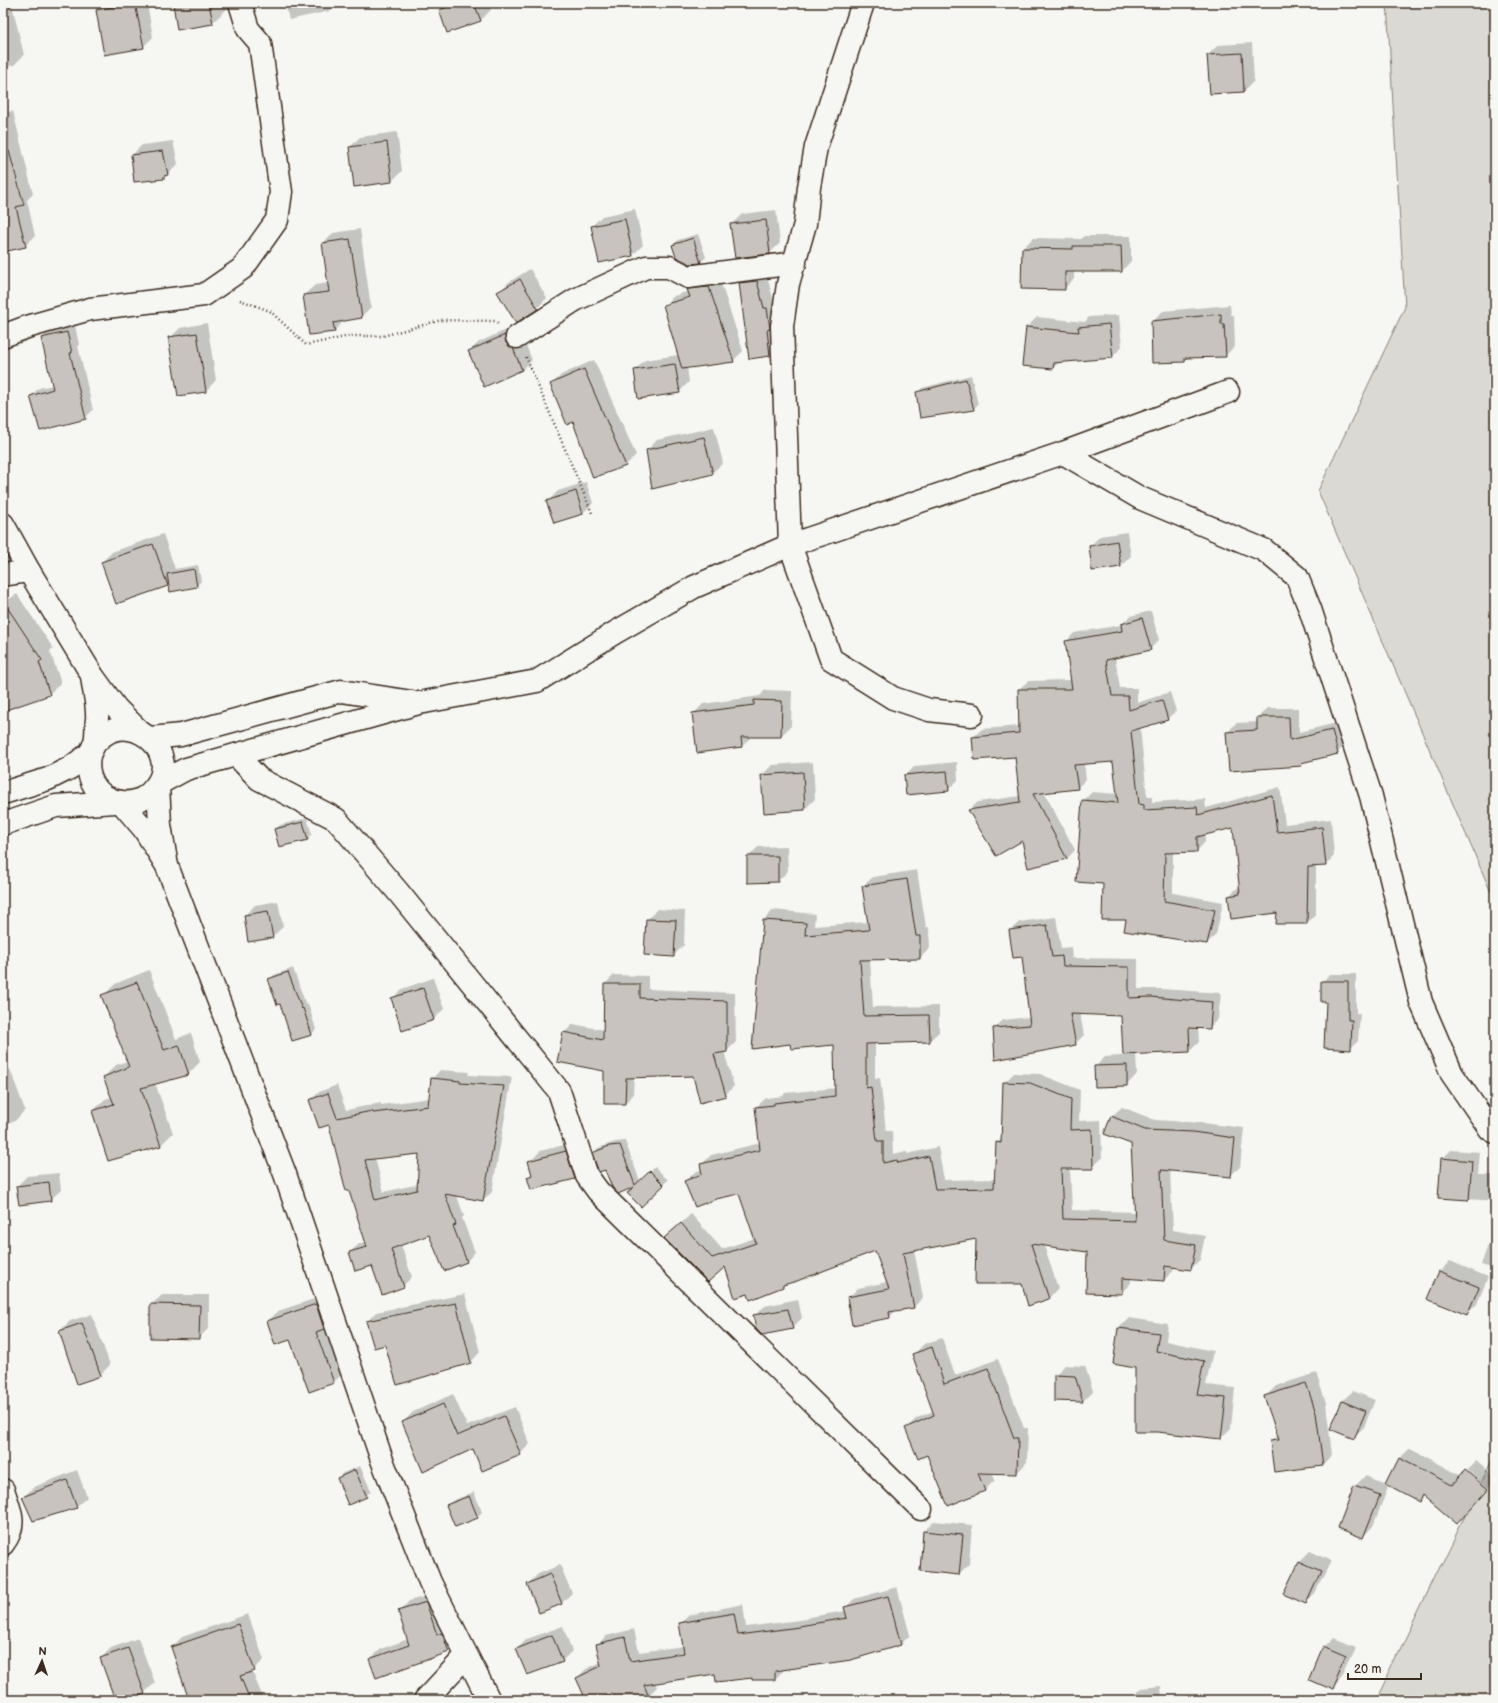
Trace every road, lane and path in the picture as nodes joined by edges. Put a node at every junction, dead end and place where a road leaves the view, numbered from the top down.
1 (240, 3) edge
2 (863, 3) edge
3 (795, 264) junction
4 (204, 295) junction
5 (3, 336) edge
6 (517, 337) junction
7 (1228, 392) dead end
8 (1063, 453) junction
9 (592, 513) dead end
10 (3, 524) edge
11 (790, 545) junction
12 (29, 571) junction
13 (3, 575) edge
14 (92, 675) junction
15 (419, 704) junction
16 (972, 715) dead end
17 (145, 735) junction
18 (92, 748) junction
19 (236, 755) junction
20 (158, 784) junction
21 (3, 793) edge
22 (118, 802) junction
23 (3, 824) edge
24 (167, 866) junction
25 (1495, 1132) edge
26 (3, 1490) edge
27 (920, 1509) dead end
28 (3, 1544) edge
29 (466, 1656) junction
30 (425, 1700) edge
31 (489, 1700) edge

1 - 4 street
2 - 3 street
3 - 6 street
3 - 11 street
4 - 5 street
4 - 6 path
6 - 9 path
7 - 8 street
8 - 11 street
8 - 25 street
10 - 12 street
11 - 15 street
11 - 16 street
12 - 13 street
12 - 14 street
14 - 17 street
14 - 18 street
15 - 17 street
15 - 19 street
17 - 18 street
17 - 20 street
18 - 21 street
18 - 22 street
19 - 20 street
19 - 27 street
20 - 22 street
20 - 24 street
22 - 23 street
22 - 24 street
24 - 29 street
26 - 28 street
29 - 30 street
29 - 31 street

